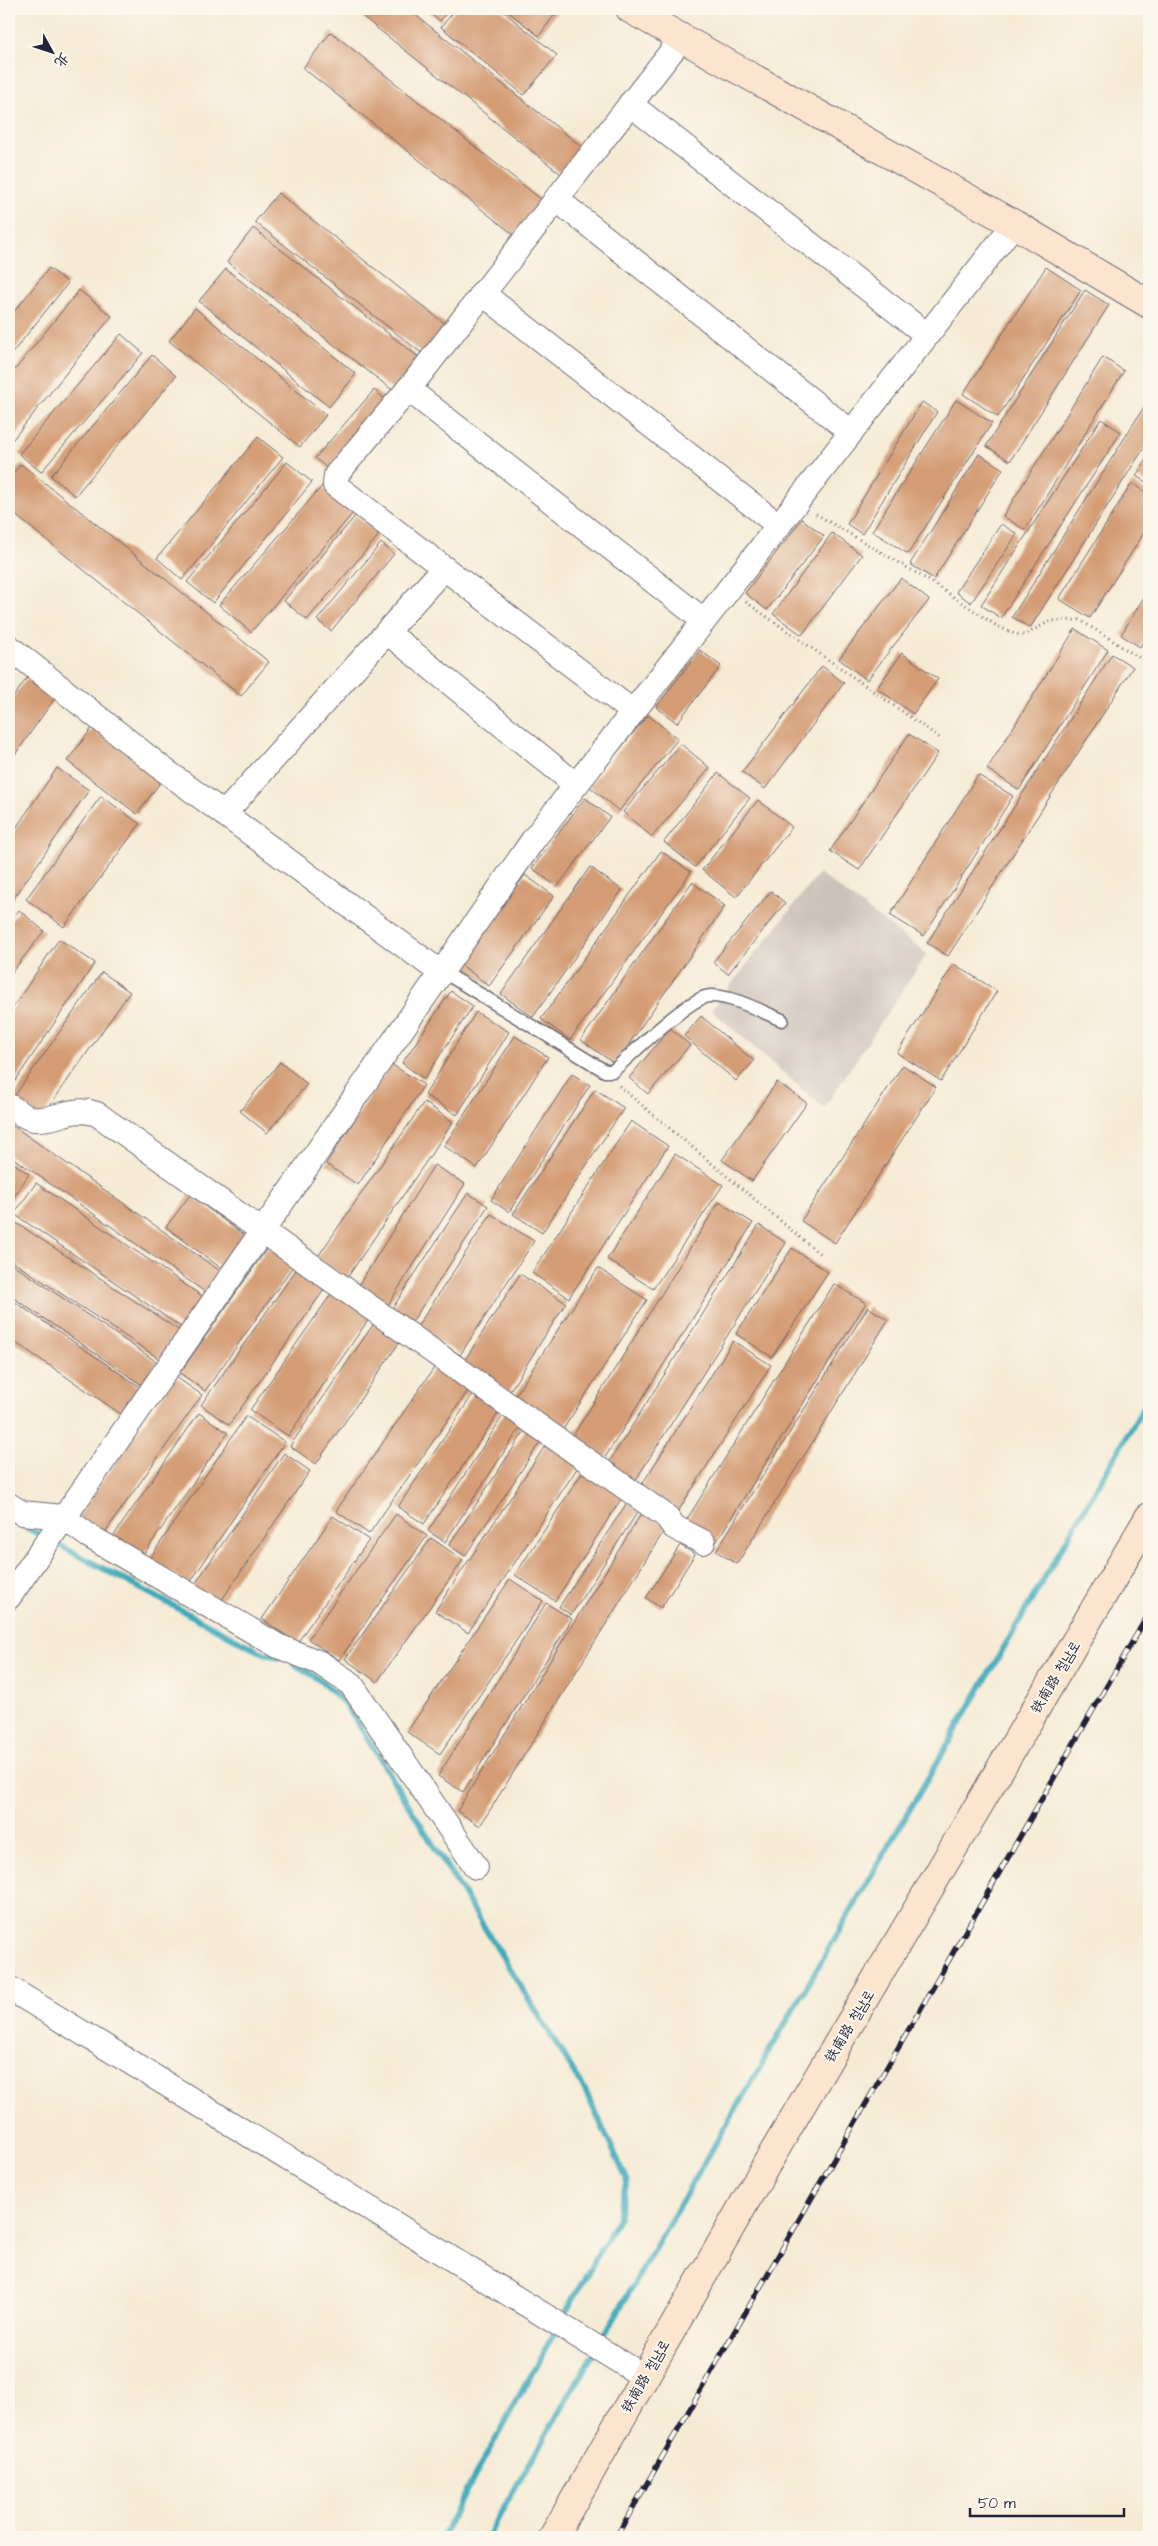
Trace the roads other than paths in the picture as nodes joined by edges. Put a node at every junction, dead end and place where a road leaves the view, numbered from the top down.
1 (630, 9) edge
2 (682, 38) junction
3 (630, 104) junction
4 (556, 199) junction
5 (1014, 224) junction
6 (482, 292) junction
7 (1149, 304) edge
8 (927, 335) junction
9 (408, 389) junction
10 (851, 432) junction
11 (778, 524) junction
12 (444, 568) junction
13 (703, 620) junction
14 (387, 632) junction
15 (9, 647) edge
16 (632, 711) junction
17 (574, 784) junction
18 (224, 814) junction
19 (441, 972) junction
20 (782, 1020) dead end
21 (9, 1106) edge
22 (261, 1231) junction
23 (9, 1506) edge
24 (1149, 1517) edge
25 (52, 1534) junction
26 (703, 1542) dead end
27 (9, 1597) edge
28 (476, 1867) dead end
29 (9, 1988) edge
30 (645, 2377) junction
31 (552, 2537) edge

1 - 2 street
2 - 3 street
2 - 5 street
3 - 4 street
3 - 8 street
4 - 6 street
4 - 10 street
5 - 7 street
5 - 8 street
6 - 9 street
6 - 11 street
8 - 10 street
9 - 12 street
9 - 13 street
10 - 11 street
11 - 13 street
12 - 14 street
12 - 16 street
13 - 16 street
14 - 17 street
14 - 18 street
15 - 18 street
16 - 17 street
17 - 19 street
18 - 19 street
19 - 20 lane
19 - 22 street
21 - 22 street
22 - 25 street
22 - 26 street
23 - 25 street
24 - 30 street, 铁南路 철남로
25 - 27 street
25 - 28 street
29 - 30 street
30 - 31 street, 铁南路 철남로

